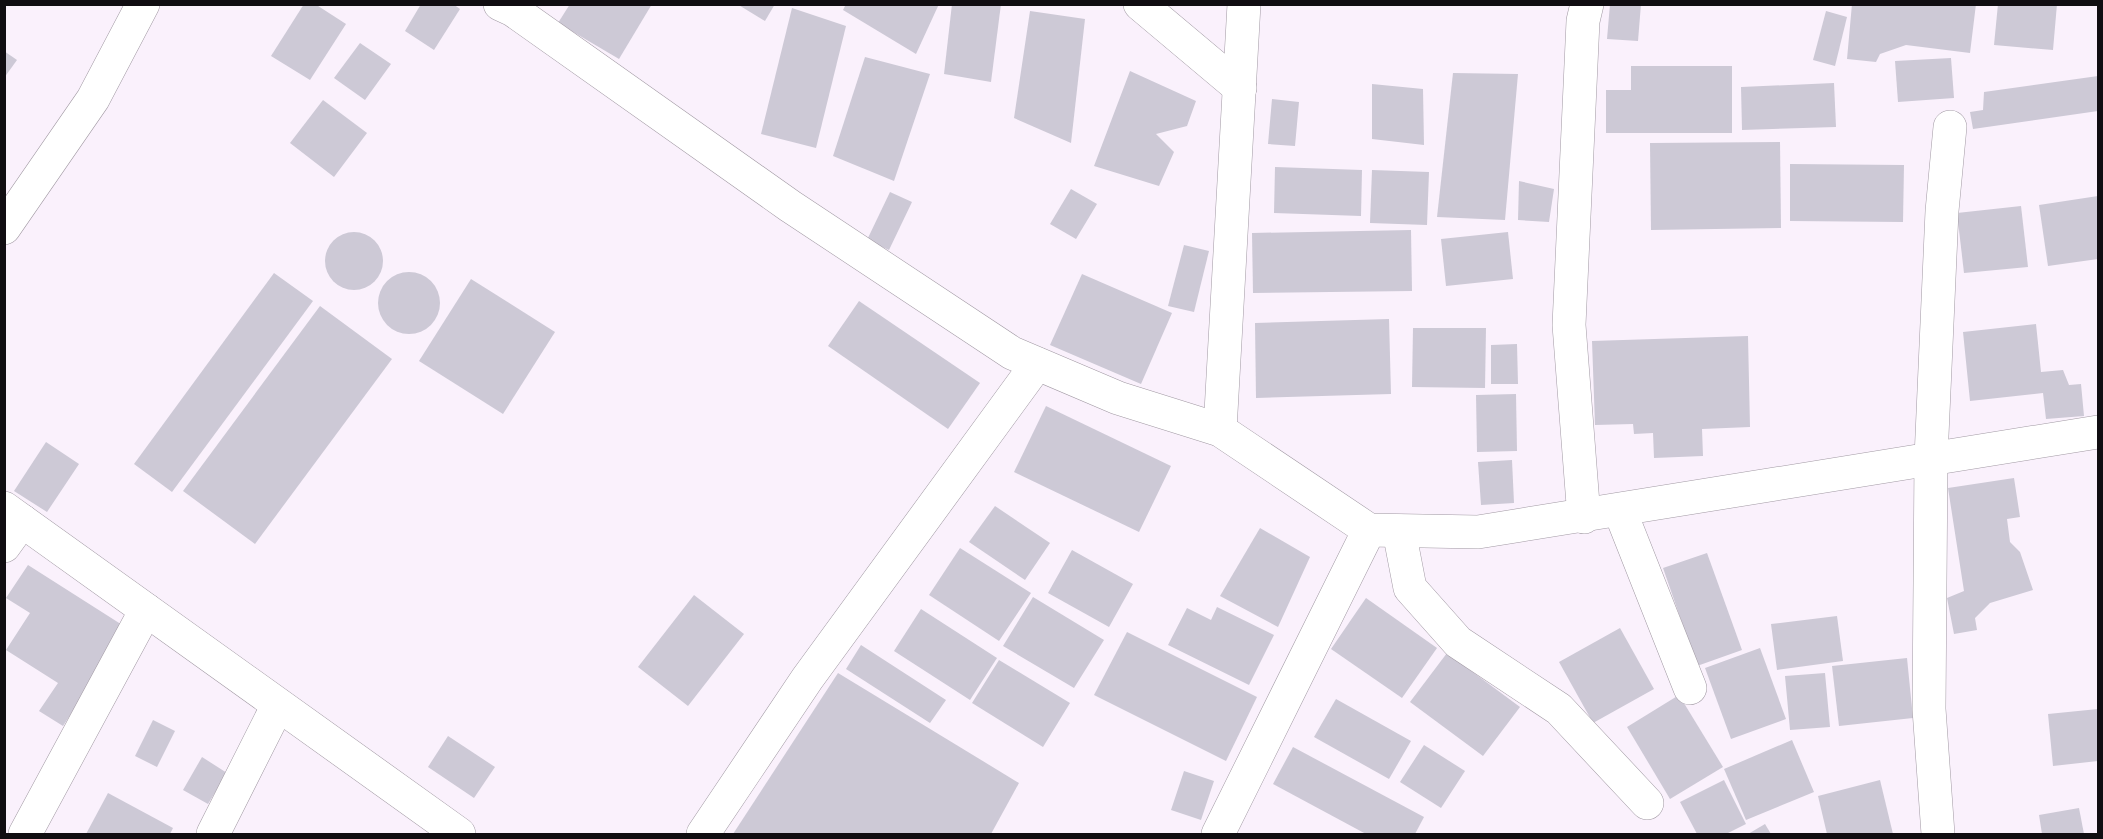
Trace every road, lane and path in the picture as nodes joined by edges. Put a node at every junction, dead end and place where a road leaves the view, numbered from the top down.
1 (143, 4) edge
2 (1140, 4) edge
3 (1244, 4) edge
4 (1587, 4) edge
5 (510, 6) edge
6 (1240, 88) junction
7 (1950, 127) dead end
8 (4, 228) edge
9 (1037, 363) junction
10 (1220, 430) junction
11 (2098, 432) edge
12 (1931, 458) junction
13 (1620, 511) junction
14 (1584, 517) junction
15 (10, 525) edge
16 (1384, 531) junction
17 (146, 610) junction
18 (1690, 688) dead end
19 (278, 705) junction
20 (1647, 803) dead end
21 (25, 834) edge
22 (213, 834) edge
23 (459, 834) edge
24 (703, 834) edge
25 (1218, 834) edge
26 (1938, 834) edge

1 - 8 street
2 - 6 street
3 - 6 street
4 - 14 street
5 - 9 street
6 - 10 street
7 - 12 street
9 - 10 street
9 - 24 street
10 - 16 street
11 - 12 street
12 - 13 street
12 - 26 street
13 - 14 street
13 - 18 street
14 - 16 street
15 - 17 street
16 - 20 street
16 - 25 street
17 - 19 street
17 - 21 street
19 - 22 street
19 - 23 street

